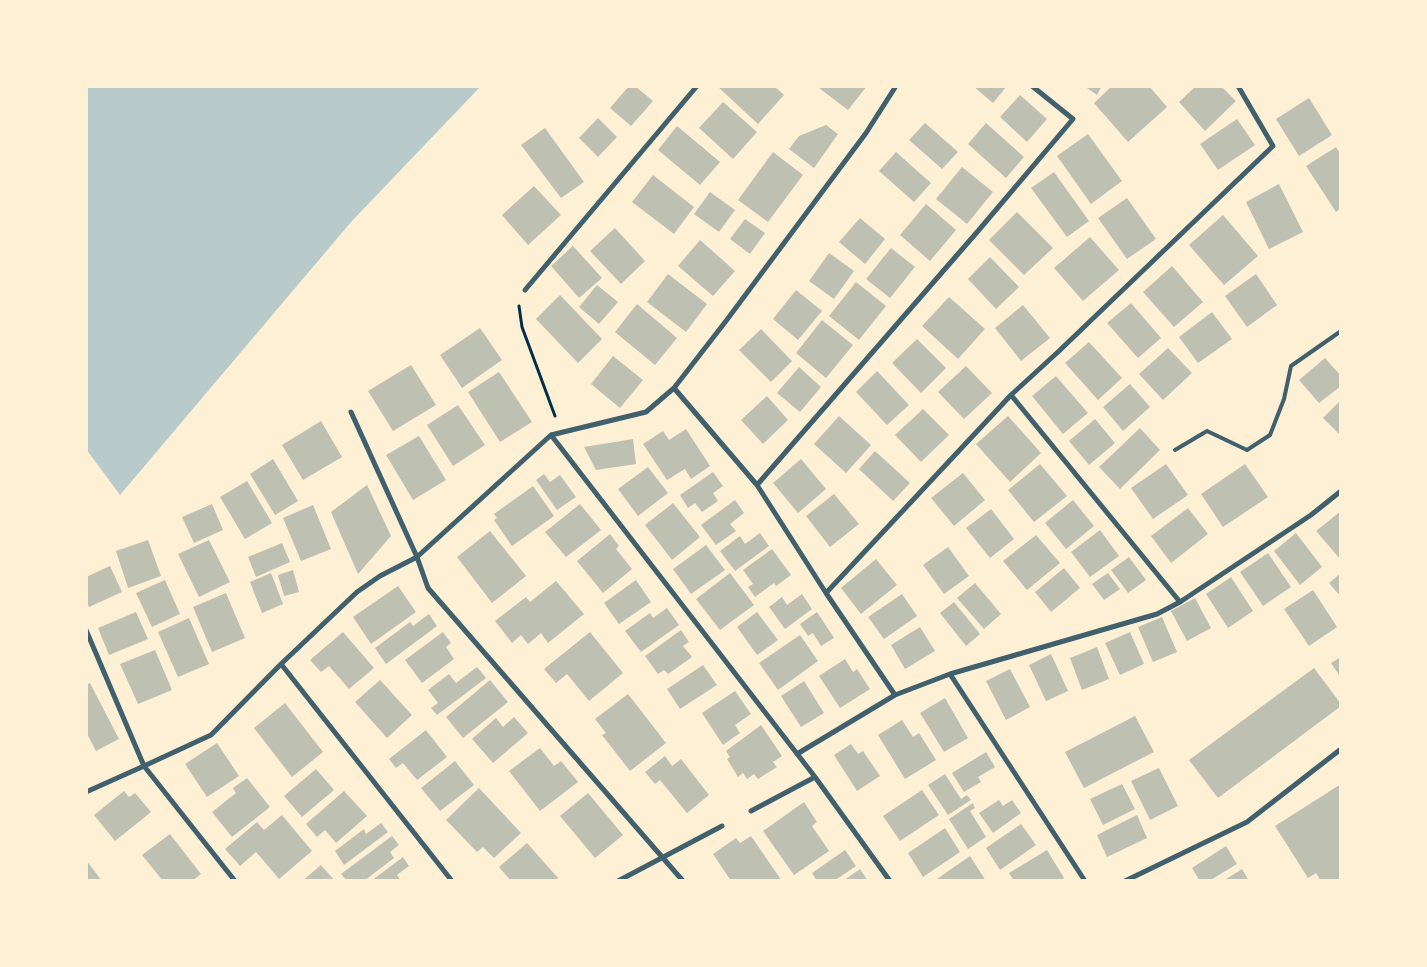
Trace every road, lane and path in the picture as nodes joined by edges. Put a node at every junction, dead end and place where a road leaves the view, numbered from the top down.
1 (697, 86) edge
2 (896, 86) edge
3 (1032, 86) edge
4 (1238, 86) edge
5 (525, 290) joint
6 (1341, 332) edge
7 (674, 388) junction
8 (1011, 395) junction
9 (351, 412) dead end
10 (561, 433) junction
11 (551, 435) junction
12 (1175, 450) dead end
13 (757, 485) junction
14 (1341, 491) edge
15 (417, 557) junction
16 (826, 593) junction
17 (1180, 602) junction
18 (86, 630) edge
19 (281, 664) junction
20 (950, 674) junction
21 (895, 695) junction
22 (1341, 749) edge
23 (797, 754) junction
24 (144, 766) junction
25 (815, 777) junction
26 (86, 792) edge
27 (751, 811) dead end
28 (722, 826) dead end
29 (663, 858) junction
30 (235, 881) edge
31 (452, 881) edge
32 (618, 881) edge
33 (683, 881) edge
34 (890, 881) edge
35 (1085, 881) edge
36 (1126, 881) edge

1 - 5 street
2 - 7 street
3 - 13 street
4 - 8 street
5 - 10 path
6 - 12 lane
7 - 10 street
7 - 13 street
8 - 16 street
8 - 17 street
9 - 15 street
10 - 11 street
11 - 15 street
11 - 23 street
13 - 16 street
14 - 17 street
15 - 19 street
15 - 29 street
16 - 21 street
17 - 20 street
18 - 24 street
19 - 24 street
19 - 31 street
20 - 21 street
20 - 35 street
21 - 23 street
22 - 36 street
23 - 25 street
24 - 26 street
24 - 30 street
25 - 27 street
25 - 34 street
28 - 29 street
29 - 32 street
29 - 33 street

